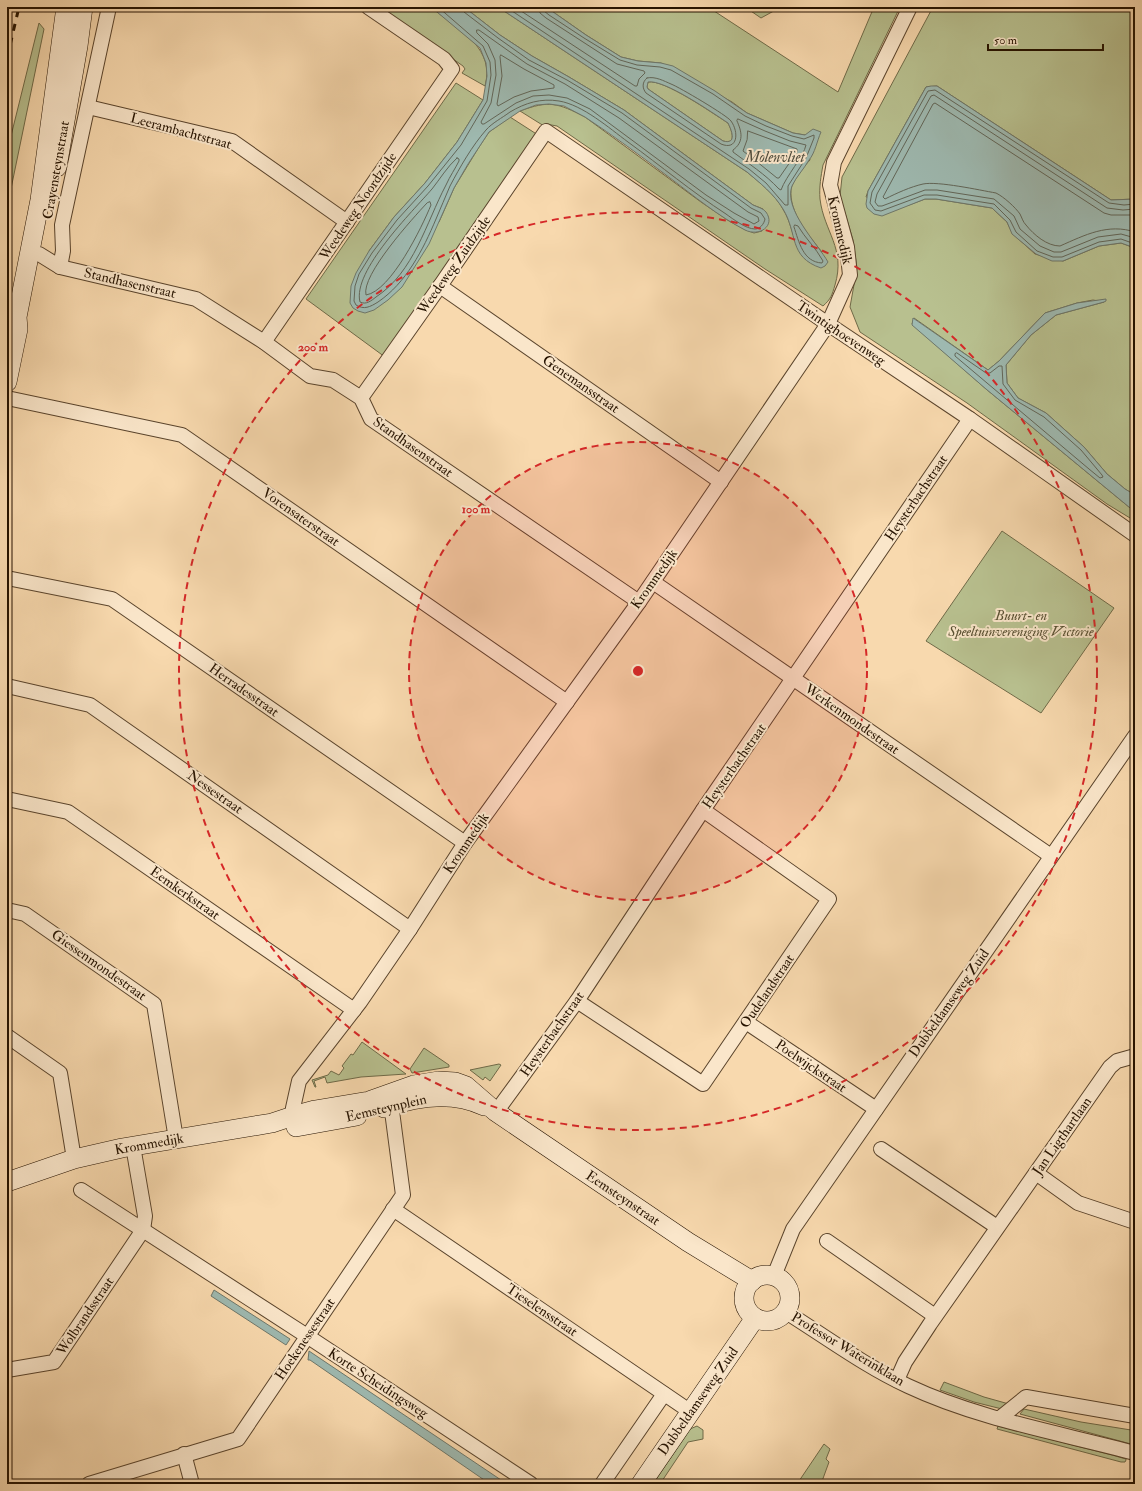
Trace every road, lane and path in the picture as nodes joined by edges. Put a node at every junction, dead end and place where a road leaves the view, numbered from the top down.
1 (66, 7) edge
2 (83, 7) edge
3 (109, 7) edge
4 (368, 7) edge
5 (910, 7) edge
6 (88, 107) junction
7 (546, 131) joint
8 (347, 222) junction
9 (35, 253) junction
10 (60, 267) junction
11 (440, 286) junction
12 (828, 324) junction
13 (264, 342) junction
14 (7, 382) edge
15 (7, 398) edge
16 (361, 398) junction
17 (970, 419) junction
18 (721, 482) junction
19 (1135, 536) edge
20 (7, 578) edge
21 (653, 582) junction
22 (639, 602) junction
23 (794, 679) junction
24 (7, 686) edge
25 (567, 702) junction
26 (1134, 741) edge
27 (7, 799) edge
28 (703, 810) junction
29 (464, 843) junction
30 (1051, 856) junction
31 (7, 910) edge
32 (410, 929) junction
33 (577, 1001) junction
34 (354, 1010) junction
35 (746, 1022) junction
36 (7, 1036) edge
37 (1135, 1056) edge
38 (390, 1100) junction
39 (876, 1109) junction
40 (496, 1112) junction
41 (293, 1121) junction
42 (176, 1139) junction
43 (133, 1146) junction
44 (881, 1149) dead end
45 (74, 1159) junction
46 (1036, 1172) junction
47 (7, 1182) edge
48 (81, 1190) dead end
49 (393, 1209) junction
50 (1135, 1222) edge
51 (997, 1227) junction
52 (143, 1230) junction
53 (827, 1241) dead end
54 (774, 1276) junction
55 (752, 1281) junction
56 (786, 1312) junction
57 (935, 1316) junction
58 (755, 1318) junction
59 (307, 1336) junction
60 (7, 1370) edge
61 (897, 1380) junction
62 (664, 1394) junction
63 (690, 1412) junction
64 (1135, 1416) edge
65 (1000, 1418) junction
66 (1135, 1453) edge
67 (184, 1454) junction
68 (89, 1484) edge
69 (192, 1484) edge
70 (531, 1484) edge
71 (602, 1484) edge
72 (641, 1484) edge

1 - 9 street, Crayensteynstraat
2 - 9 street, Crayensteynstraat
3 - 6 street, Crayensteynstraat
4 - 8 street, Weedeweg Noordzijde
5 - 12 street, Krommedijk
6 - 8 street, Leerambachtstraat
6 - 10 street, Crayensteynstraat
7 - 11 street, Weedeweg Zuidzijde
7 - 12 street, Twintighoevenweg
8 - 13 street, Weedeweg Noordzijde
9 - 10 street, Standhasenstraat
9 - 14 street, Crayensteynstraat
10 - 13 street, Standhasenstraat
11 - 16 street, Weedeweg Zuidzijde
11 - 18 street, Genemansstraat
12 - 17 street, Twintighoevenweg
12 - 18 street, Krommedijk
13 - 16 street, Standhasenstraat
15 - 25 street, Vorensaterstraat
16 - 22 street, Standhasenstraat
17 - 19 street, Twintighoevenweg
17 - 23 street, Heysterbachstraat
18 - 21 street, Krommedijk
20 - 29 street, Herradesstraat
21 - 22 street, Krommedijk
21 - 23 street, Werkenmondestraat
22 - 25 street, Krommedijk
23 - 28 street, Heysterbachstraat
23 - 30 street, Werkenmondestraat
24 - 32 street, Nessestraat
25 - 29 street, Krommedijk
26 - 30 street, Dubbeldamseweg Zuid
27 - 34 street, Eemkerkstraat
28 - 33 street, Heysterbachstraat
28 - 35 street, Oudelandstraat
29 - 32 street, Krommedijk
30 - 39 street, Dubbeldamseweg Zuid
31 - 42 street, Giessenmondestraat
32 - 34 street, Krommedijk
33 - 35 street, Oudelandstraat
33 - 40 street, Heysterbachstraat
34 - 41 street, Krommedijk
35 - 39 street, Poelwijckstraat
36 - 45 street
37 - 46 street, Jan Ligthartlaan
38 - 40 street, Eemsteynplein
38 - 41 street, Eemsteynplein
38 - 49 street, Hoekenessestraat
39 - 54 street, Dubbeldamseweg Zuid
40 - 55 street, Eemsteynstraat
41 - 42 street, Krommedijk
42 - 43 street, Krommedijk
43 - 45 street, Krommedijk
43 - 52 street
44 - 51 street
45 - 47 street, Krommedijk
46 - 50 street
46 - 51 street, Jan Ligthartlaan
48 - 52 street, Korte Scheidingsweg
49 - 59 street, Hoekenessestraat
49 - 62 street, Tieselensstraat
51 - 57 street, Jan Ligthartlaan
52 - 59 street, Korte Scheidingsweg
52 - 60 street, Wolbrandsstraat
53 - 57 street
54 - 55 street
54 - 56 street
55 - 58 street
56 - 58 street
56 - 61 street, Professor Waterinklaan
57 - 61 street, Jan Ligthartlaan
58 - 63 street, Dubbeldamseweg Zuid
59 - 67 street, Hoekenessestraat
59 - 70 street, Korte Scheidingsweg
61 - 65 street, Professor Waterinklaan
62 - 63 street, Tieselensstraat
62 - 71 street
63 - 72 street, Dubbeldamseweg Zuid
64 - 65 street
65 - 66 street, Professor Waterinklaan
67 - 68 street, Hoekenessestraat
67 - 69 street

